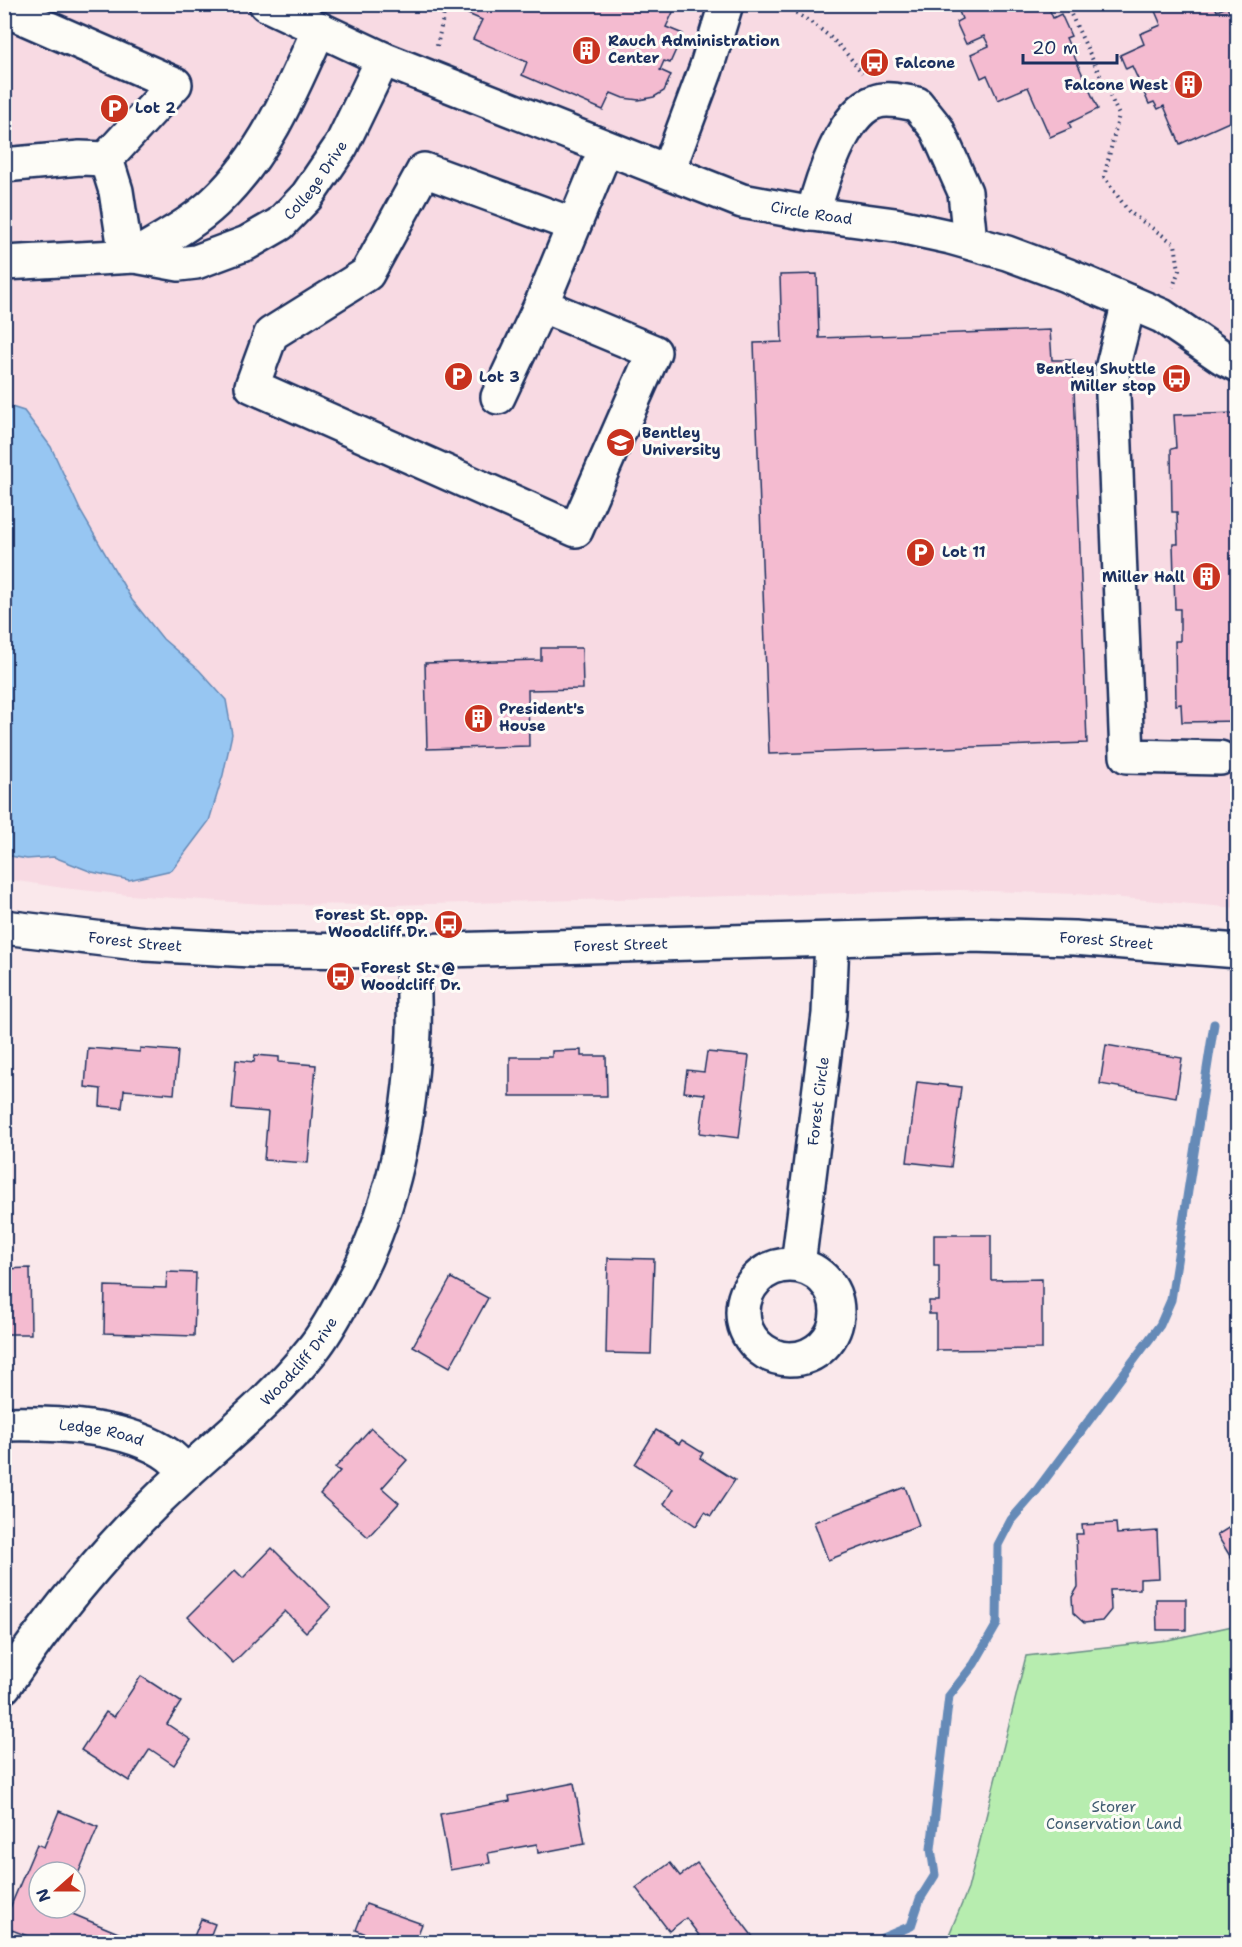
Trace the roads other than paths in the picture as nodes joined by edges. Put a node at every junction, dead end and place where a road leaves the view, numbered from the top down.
1 (267, 4) edge
2 (726, 4) edge
3 (4, 9) edge
4 (319, 29) junction
5 (383, 59) junction
6 (606, 148) junction
7 (106, 159) junction
8 (4, 165) edge
9 (668, 171) junction
10 (813, 214) junction
11 (574, 225) junction
12 (970, 242) junction
13 (131, 256) junction
14 (4, 262) edge
15 (1129, 302) junction
16 (541, 305) junction
17 (1238, 365) edge
18 (498, 397) dead end
19 (1220, 758) dead end
20 (4, 927) edge
21 (832, 939) junction
22 (413, 951) junction
23 (1238, 951) edge
24 (798, 1265) dead end
25 (4, 1424) edge
26 (187, 1472) junction
27 (4, 1686) edge

1 - 4 street
2 - 9 street
3 - 7 street
4 - 5 street
4 - 13 street, College Drive
5 - 6 street, Circle Road
5 - 13 street, College Drive
6 - 9 street, Circle Road
6 - 11 street
7 - 8 street
7 - 13 street
9 - 10 street, Circle Road
10 - 12 street, Circle Road
10 - 12 street
11 - 16 street
11 - 16 street
12 - 15 street, Circle Road
13 - 14 street, College Drive
15 - 17 street, Circle Road
15 - 19 street
16 - 18 street
20 - 22 street, Forest Street
21 - 22 street, Forest Street
21 - 23 street, Forest Street
21 - 24 street, Forest Circle
22 - 26 street, Woodcliff Drive
25 - 26 street, Ledge Road
26 - 27 street, Woodcliff Drive

